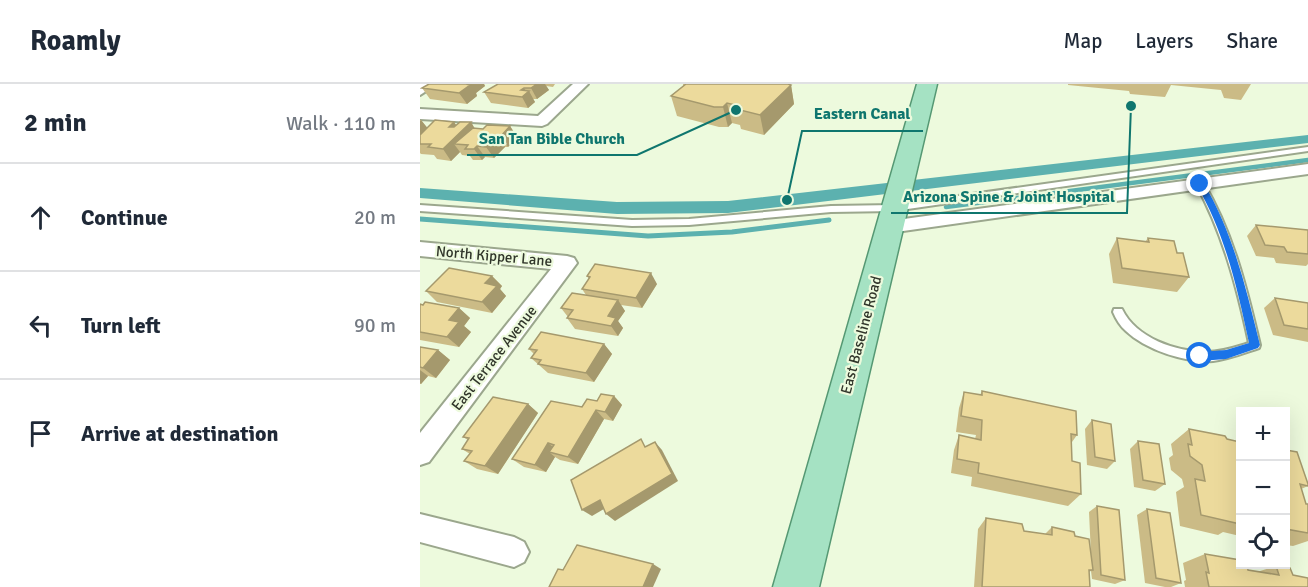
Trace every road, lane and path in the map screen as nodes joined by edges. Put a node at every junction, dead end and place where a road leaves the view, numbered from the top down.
1 (430, 84) edge
2 (581, 84) edge
3 (927, 84) edge
4 (420, 91) edge
5 (420, 114) edge
6 (1308, 149) edge
7 (1308, 169) edge
8 (1200, 184) junction
9 (895, 204) junction
10 (420, 208) edge
11 (420, 249) edge
12 (567, 263) joint
13 (1118, 312) dead end
14 (420, 453) edge
15 (420, 528) edge
16 (514, 552) dead end
17 (796, 587) edge

1 - 4 street
2 - 5 street
3 - 9 main road, East Baseline Road
6 - 9 lane
7 - 8 street
8 - 9 street
8 - 13 lane
9 - 10 lane
9 - 17 main road, East Baseline Road
11 - 12 street, North Kipper Lane
12 - 14 street, East Terrace Avenue
15 - 16 street

